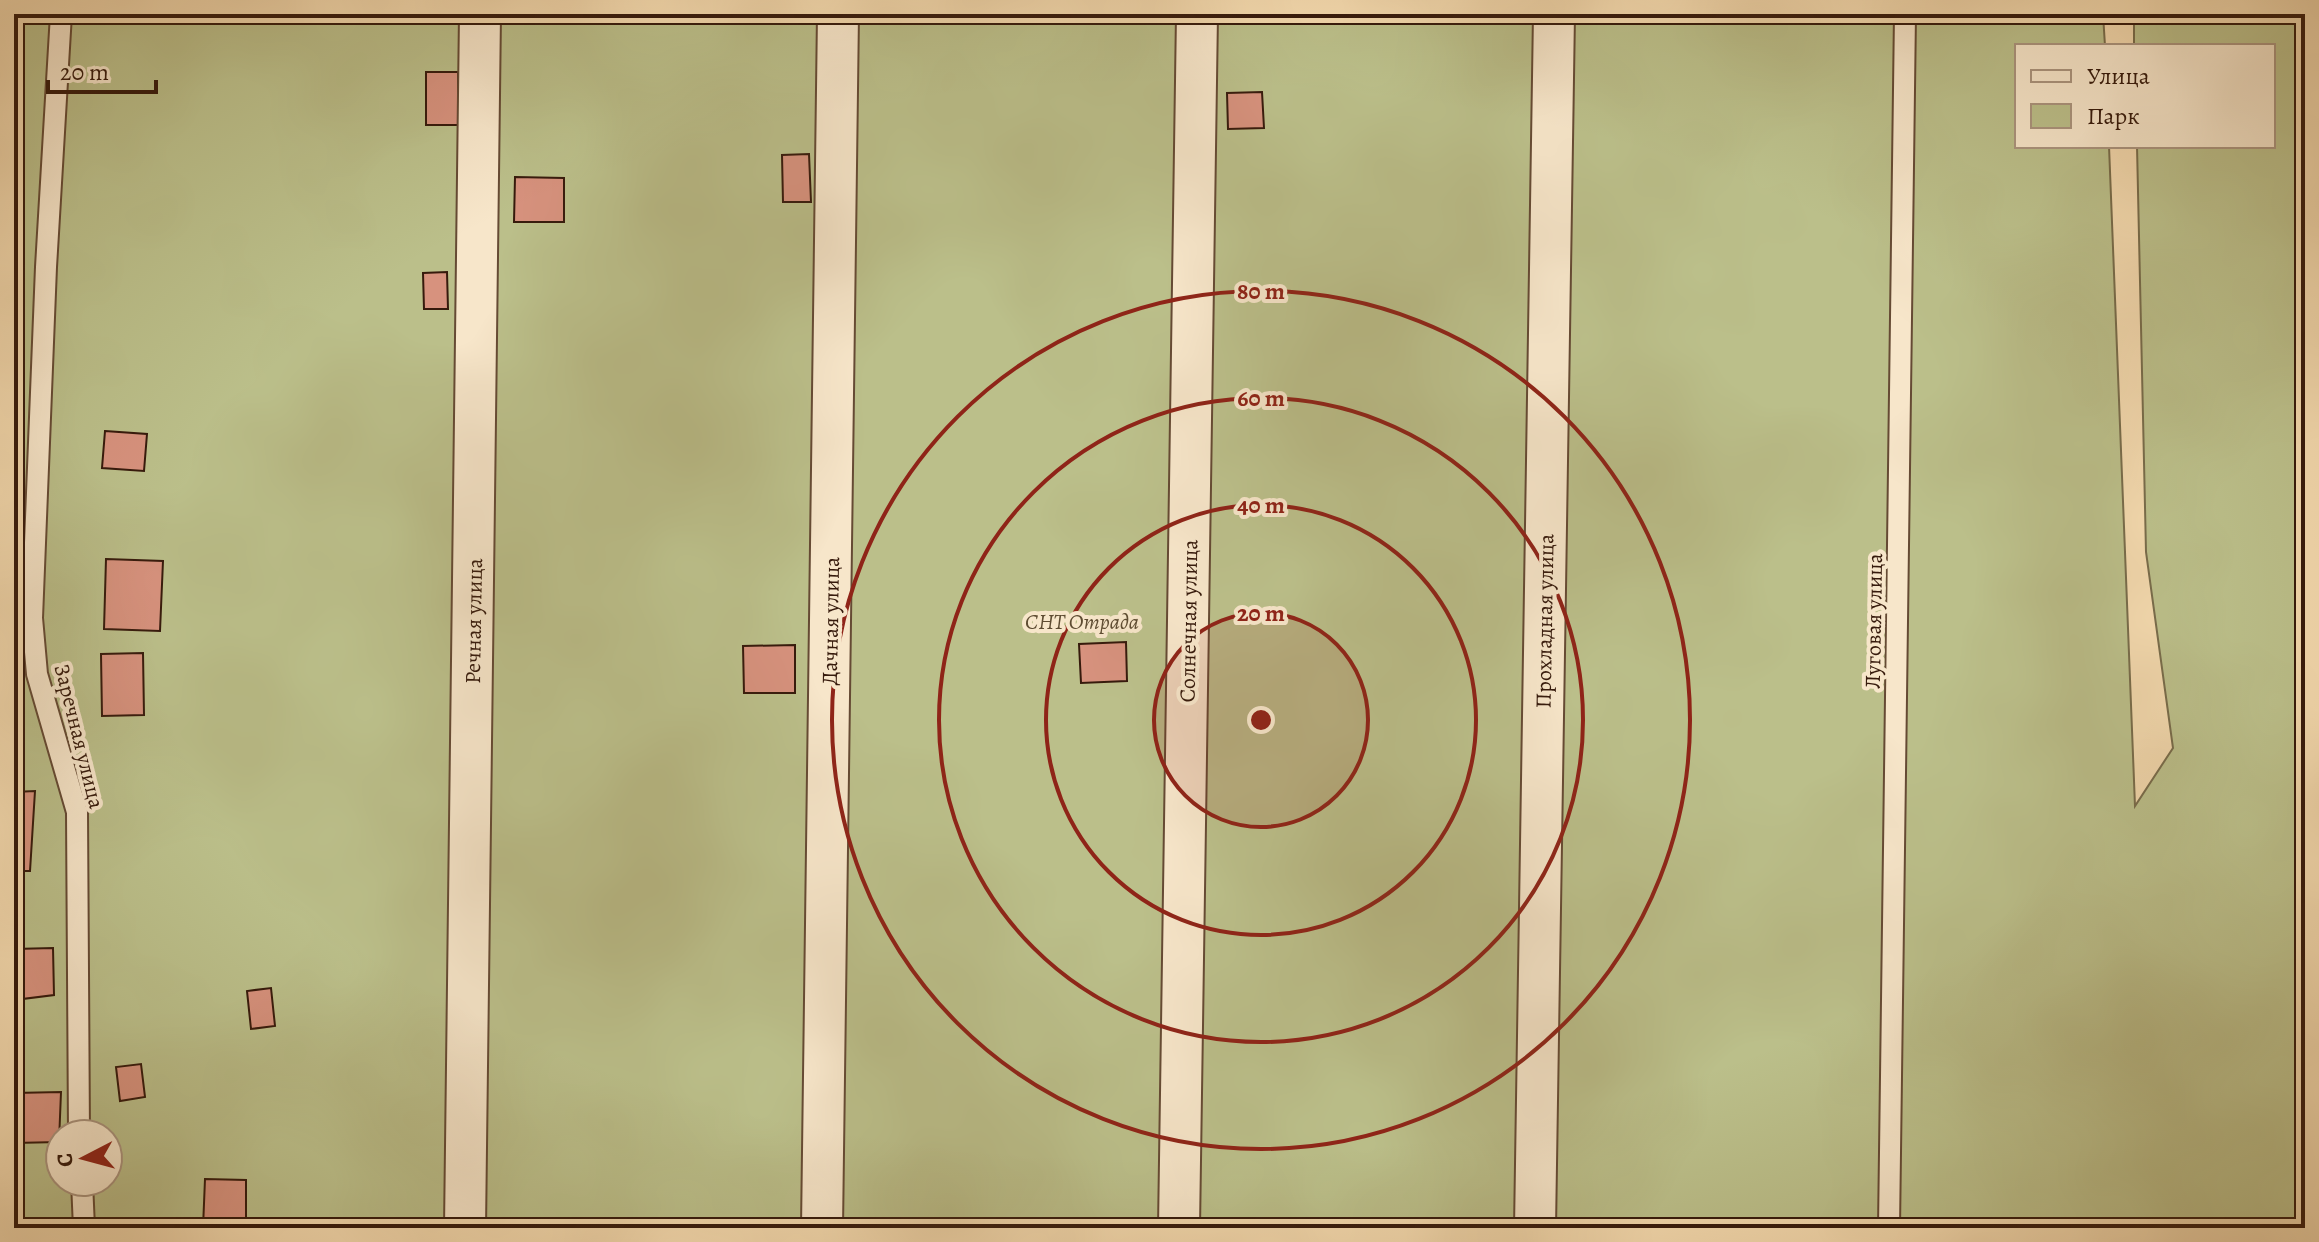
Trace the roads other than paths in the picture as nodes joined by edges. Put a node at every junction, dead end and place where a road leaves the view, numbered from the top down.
1 (61, 14) edge
2 (480, 14) edge
3 (838, 14) edge
4 (1197, 14) edge
5 (1554, 14) edge
6 (1905, 14) edge
7 (79, 1118) edge
8 (83, 1198) edge
9 (84, 1228) edge
10 (465, 1228) edge
11 (822, 1228) edge
12 (1179, 1228) edge
13 (1535, 1228) edge
14 (1889, 1228) edge

1 - 7 lane, Заречная улица
2 - 10 street, Речная улица
3 - 11 street, Дачная улица
4 - 12 street, Солнечная улица
5 - 13 street, Прохладная улица
6 - 14 lane, Луговая улица
8 - 9 lane

